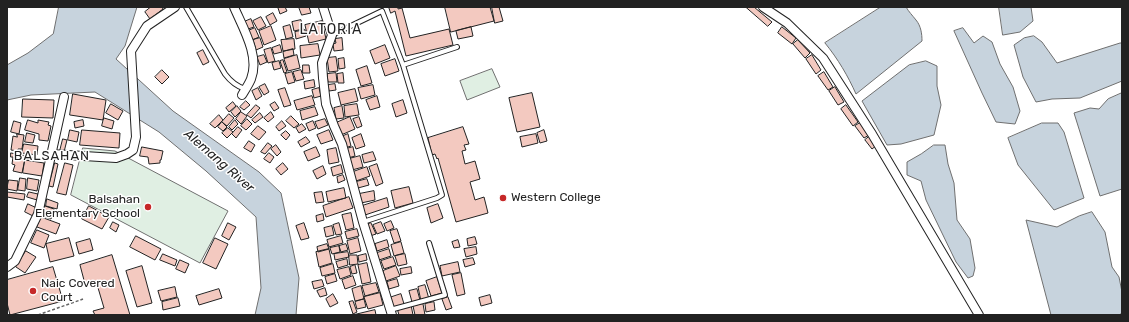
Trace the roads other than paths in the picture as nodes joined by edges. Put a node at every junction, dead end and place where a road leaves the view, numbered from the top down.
1 (175, 7) edge
2 (186, 7) edge
3 (234, 7) edge
4 (323, 7) edge
5 (763, 7) edge
6 (332, 35) junction
7 (457, 47) dead end
8 (403, 65) junction
9 (244, 92) joint
10 (64, 97) dead end
11 (52, 154) junction
12 (364, 222) junction
13 (429, 243) dead end
14 (7, 267) edge
15 (391, 313) edge
16 (979, 315) edge

1 - 11 street
2 - 9 lane
3 - 9 street
4 - 6 street
5 - 16 street
6 - 8 lane
6 - 12 street
7 - 8 lane
8 - 12 lane
10 - 11 street
11 - 14 street
12 - 15 street
13 - 15 lane

